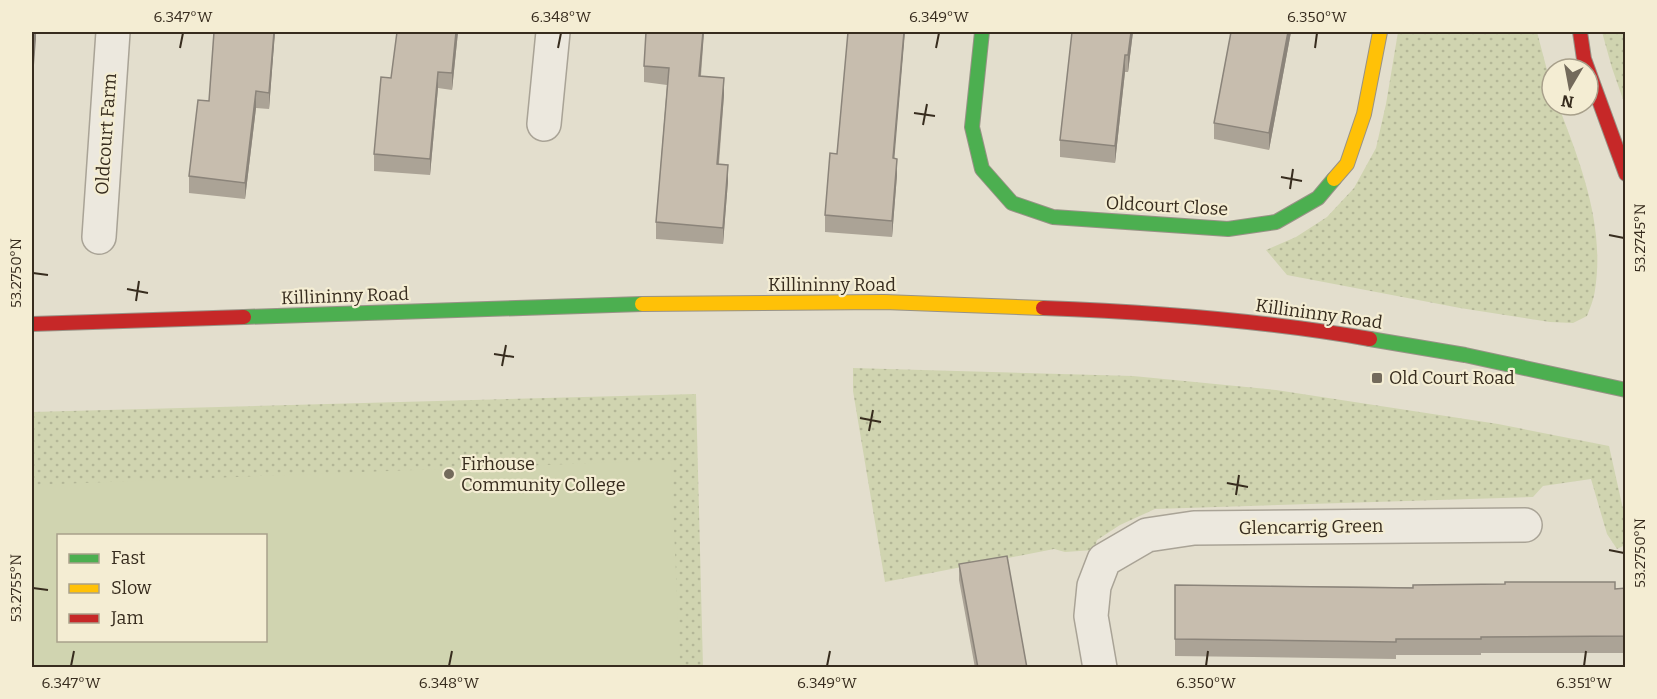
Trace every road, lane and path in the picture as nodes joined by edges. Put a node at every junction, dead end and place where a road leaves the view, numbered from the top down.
1 (113, 32) edge
2 (553, 32) edge
3 (982, 32) edge
4 (1380, 32) edge
5 (1580, 32) edge
6 (544, 124) dead end
7 (1626, 174) edge
8 (99, 237) dead end
9 (32, 324) edge
10 (1626, 390) edge
11 (1525, 525) dead end
12 (1100, 668) edge

1 - 8 street, Oldcourt Farm
2 - 6 street
3 - 4 main road, Oldcourt Close
5 - 7 main road
9 - 10 main road, Killininny Road
11 - 12 street, Glencarrig Green

